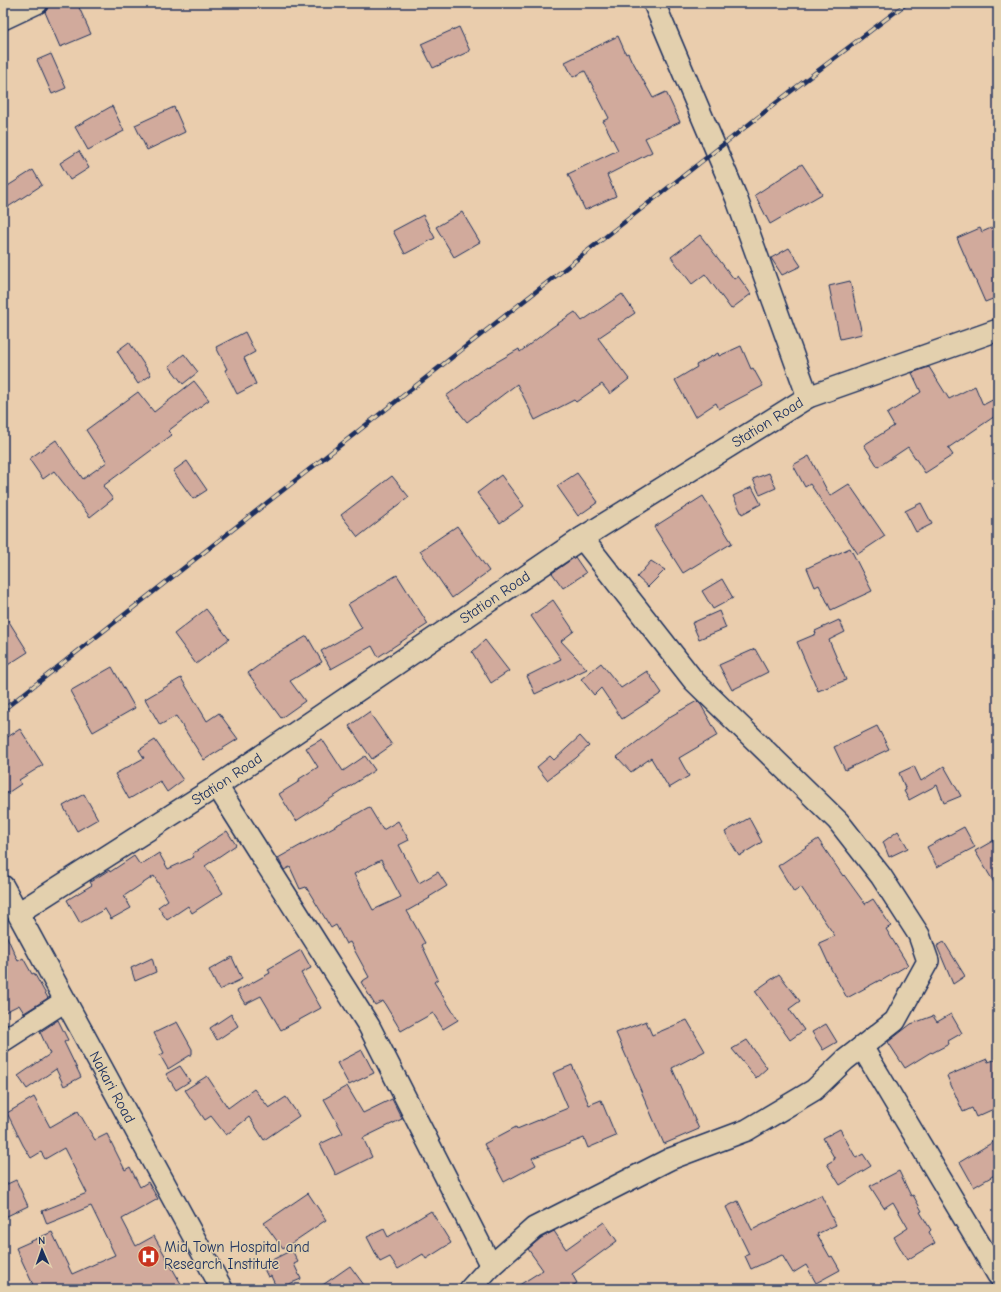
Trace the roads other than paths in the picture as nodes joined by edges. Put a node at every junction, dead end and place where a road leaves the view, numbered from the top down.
1 (37, 3) edge
2 (654, 3) edge
3 (3, 20) edge
4 (998, 330) edge
5 (808, 397) junction
6 (582, 538) junction
7 (217, 786) junction
8 (3, 886) edge
9 (18, 913) junction
10 (65, 1001) junction
11 (3, 1041) edge
12 (862, 1047) junction
13 (491, 1266) junction
14 (998, 1275) edge
15 (222, 1289) edge
16 (470, 1289) edge

1 - 3 street
2 - 5 street
4 - 5 street, Station Road
5 - 6 street, Station Road
6 - 7 street, Station Road
6 - 12 street
7 - 9 street, Station Road
7 - 13 street
8 - 9 street, Nakari Road
9 - 10 street, Nakari Road
10 - 11 street
10 - 15 street, Nakari Road
12 - 13 street
12 - 14 street
13 - 16 street

